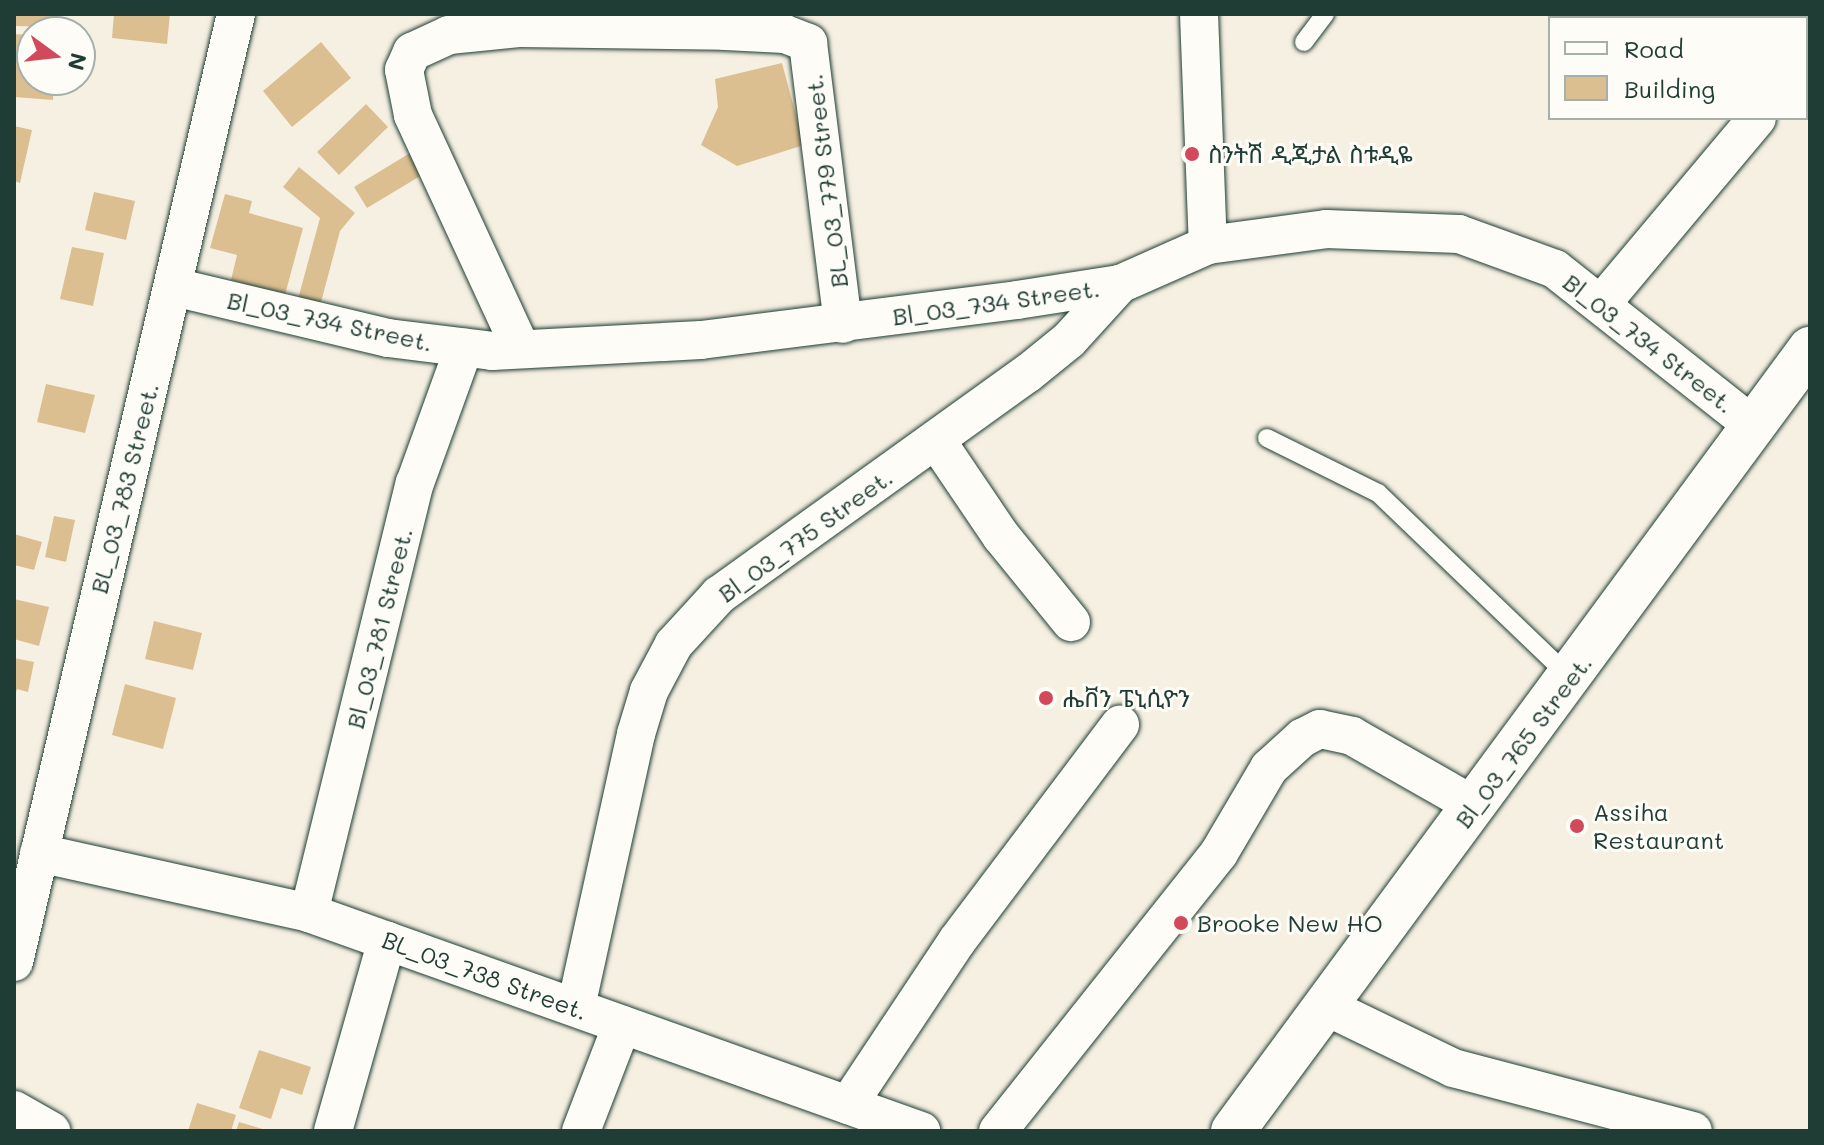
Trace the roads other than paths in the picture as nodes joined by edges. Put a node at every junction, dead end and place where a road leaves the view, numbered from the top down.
1 (236, 14) edge
2 (1199, 14) edge
3 (1325, 14) edge
4 (656, 24) edge
5 (1304, 42) dead end
6 (1755, 120) edge
7 (1208, 245) junction
8 (1120, 284) junction
9 (174, 287) junction
10 (1602, 303) junction
11 (843, 324) junction
12 (464, 348) junction
13 (521, 349) junction
14 (1810, 349) edge
15 (1755, 427) junction
16 (1267, 438) dead end
17 (936, 440) junction
18 (1071, 622) dead end
19 (1571, 678) junction
20 (1120, 725) dead end
21 (1473, 805) junction
22 (39, 853) junction
23 (309, 913) junction
24 (387, 940) junction
25 (14, 962) edge
26 (576, 1007) junction
27 (1327, 1007) junction
28 (622, 1025) junction
29 (848, 1105) junction
30 (14, 1110) edge
31 (51, 1131) edge
32 (333, 1131) edge
33 (581, 1131) edge
34 (921, 1131) edge
35 (998, 1131) edge
36 (1233, 1131) edge
37 (1693, 1131) edge

1 - 9 street, BL_03_783 Street.
2 - 7 street
3 - 5 lane
4 - 11 street, BL_03_779 Street.
4 - 13 street, BL_03_779 Street.
6 - 10 street
7 - 8 street, Bl_03_734 Street.
7 - 10 street, Bl_03_734 Street.
8 - 11 street, Bl_03_734 Street.
8 - 17 street, Bl_03_775 Street.
9 - 12 street, Bl_03_734 Street.
9 - 22 street, BL_03_783 Street.
10 - 15 street, Bl_03_734 Street.
11 - 13 street, Bl_03_734 Street.
12 - 13 street, Bl_03_734 Street.
12 - 23 street, Bl_03_781 Street.
14 - 15 street, Bl_03_765 Street.
15 - 19 street, Bl_03_765 Street.
16 - 19 lane
17 - 18 street
17 - 26 street, Bl_03_775 Street.
19 - 21 street, Bl_03_765 Street.
20 - 29 street
21 - 27 street, Bl_03_765 Street.
21 - 35 street
22 - 23 street, BL_03_738 Street.
22 - 25 street, BL_03_783 Street.
23 - 24 street, BL_03_738 Street.
24 - 26 street, BL_03_738 Street.
24 - 32 street
26 - 28 street, BL_03_738 Street.
27 - 36 street, Bl_03_765 Street.
27 - 37 street
28 - 29 street, BL_03_738 Street.
28 - 33 street
29 - 34 street, BL_03_738 Street.
30 - 31 street

